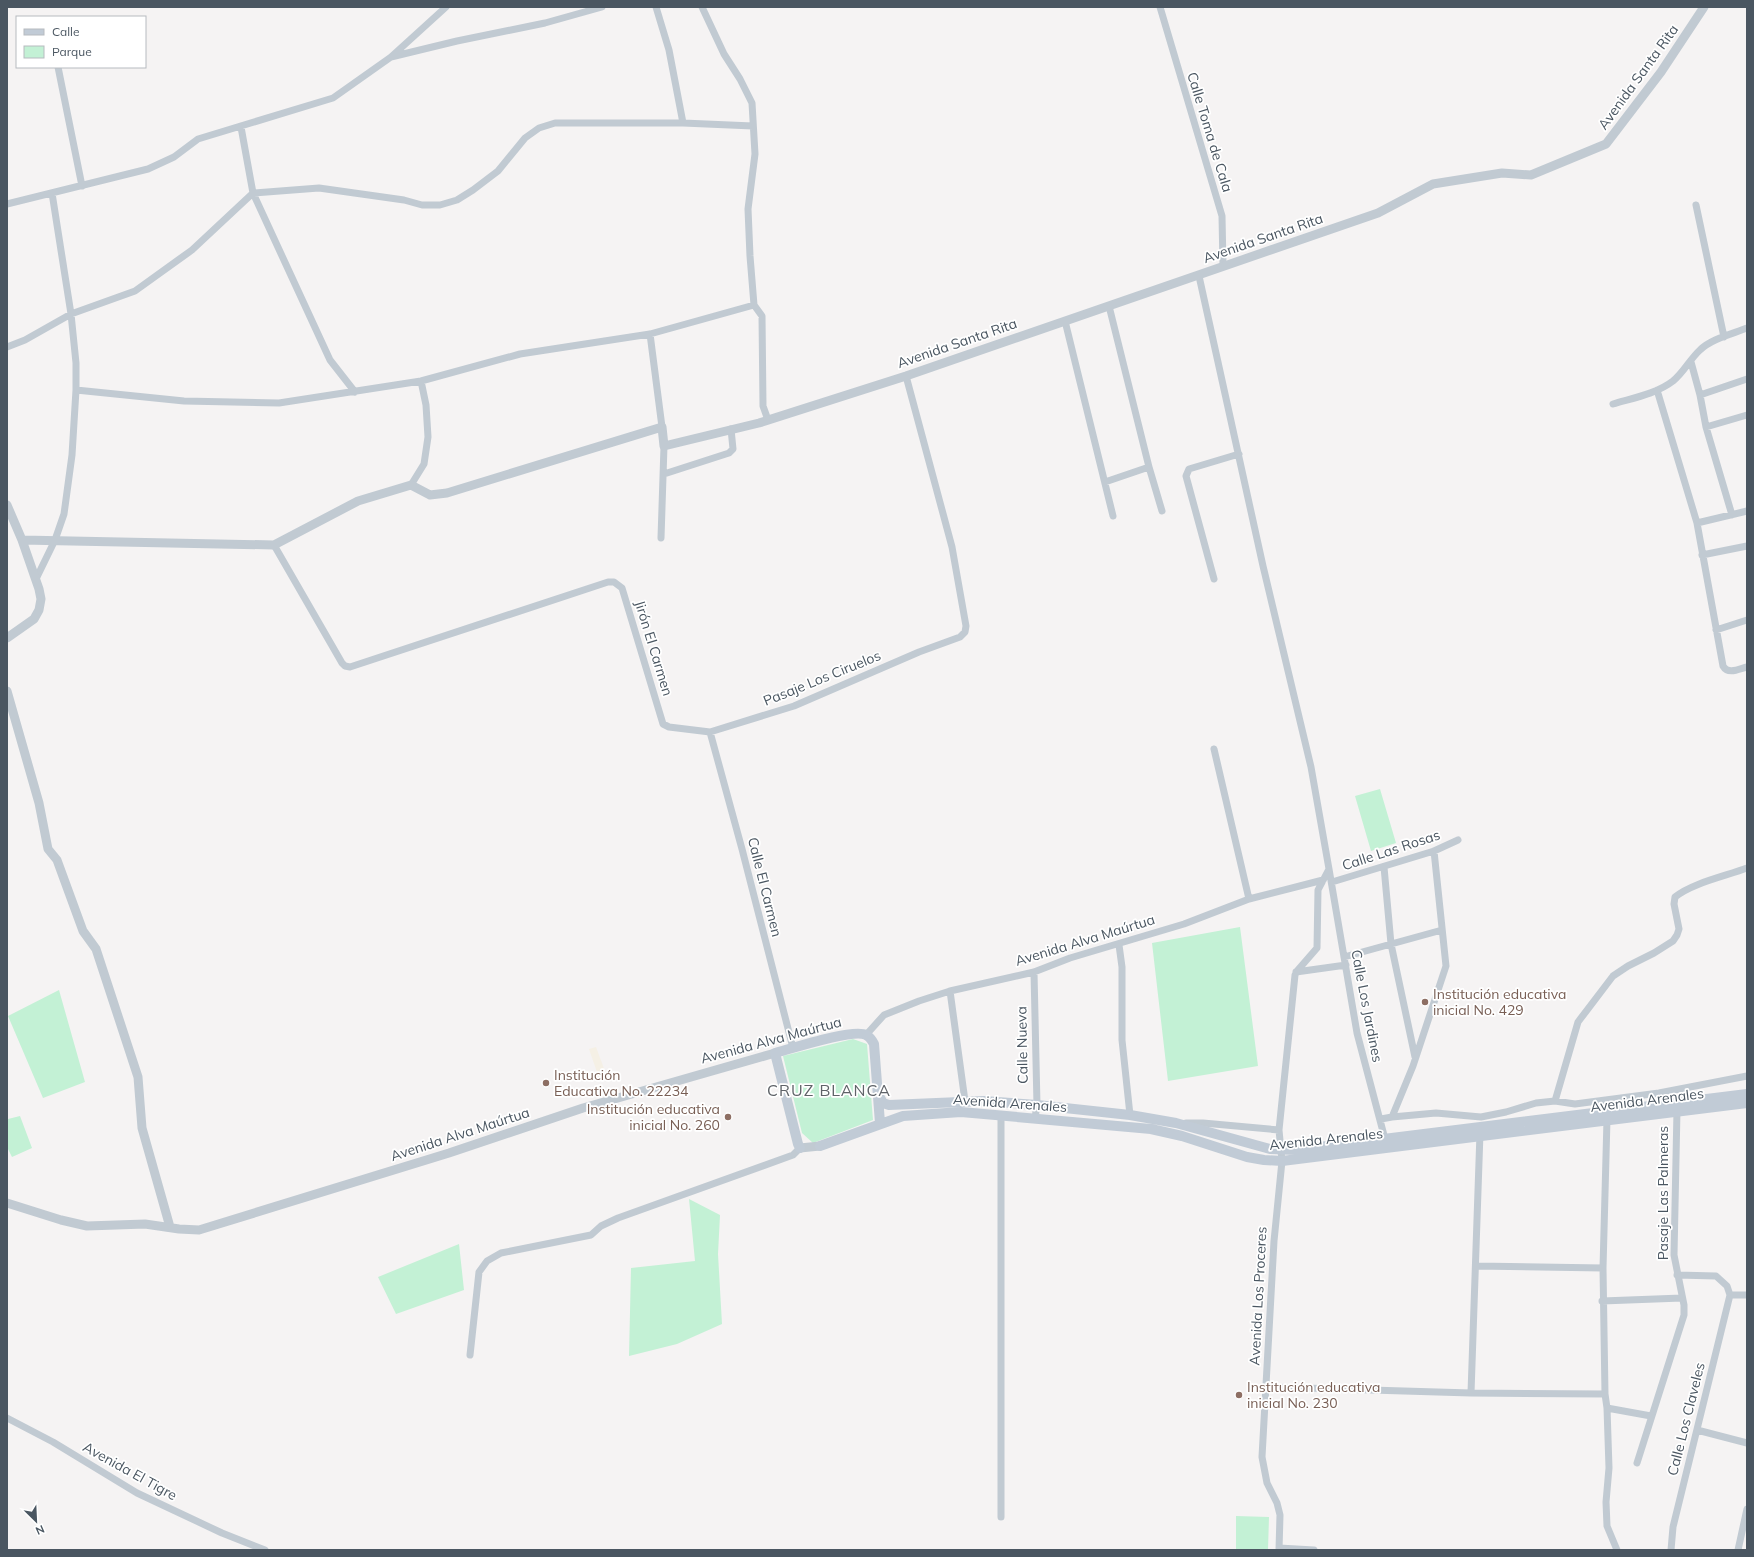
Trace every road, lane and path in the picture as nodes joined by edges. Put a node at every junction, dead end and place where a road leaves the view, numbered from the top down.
1 (446, 7) edge
2 (598, 7) edge
3 (656, 7) edge
4 (702, 7) edge
5 (1160, 7) edge
6 (1704, 7) edge
7 (391, 57) junction
8 (58, 68) edge
9 (683, 123) junction
10 (753, 126) junction
11 (241, 127) junction
12 (82, 186) junction
13 (52, 193) junction
14 (253, 193) junction
15 (7, 204) edge
16 (1696, 205) dead end
17 (1224, 266) junction
18 (1199, 276) junction
19 (754, 305) junction
20 (1109, 306) junction
21 (71, 314) junction
22 (1065, 321) junction
23 (1746, 331) edge
24 (650, 334) junction
25 (1724, 337) junction
26 (7, 347) edge
27 (1691, 362) junction
28 (906, 376) junction
29 (1747, 379) edge
30 (421, 381) junction
31 (76, 390) junction
32 (1657, 390) junction
33 (355, 392) junction
34 (1700, 395) junction
35 (1613, 404) dead end
36 (1747, 415) edge
37 (768, 420) junction
38 (662, 427) junction
39 (1706, 427) junction
40 (731, 430) junction
41 (664, 446) junction
42 (1239, 454) junction
43 (1149, 467) junction
44 (664, 474) junction
45 (1105, 482) junction
46 (411, 485) junction
47 (7, 505) edge
48 (1747, 511) edge
49 (1162, 512) dead end
50 (1732, 515) junction
51 (1113, 516) dead end
52 (1697, 523) junction
53 (661, 538) dead end
54 (22, 540) junction
55 (55, 540) junction
56 (274, 545) junction
57 (1747, 546) edge
58 (1702, 555) junction
59 (36, 579) junction
60 (1214, 579) dead end
61 (1747, 620) edge
62 (1716, 630) junction
63 (7, 638) edge
64 (1747, 667) edge
65 (7, 691) edge
66 (663, 724) joint
67 (710, 732) junction
68 (1214, 749) dead end
69 (1458, 840) dead end
70 (1434, 851) junction
71 (1384, 867) junction
72 (1747, 868) edge
73 (1329, 869) junction
74 (1323, 880) junction
75 (1332, 882) junction
76 (1248, 899) junction
77 (1442, 930) junction
78 (1391, 944) junction
79 (1119, 945) junction
80 (1344, 957) junction
81 (1346, 965) junction
82 (1034, 972) junction
83 (1296, 972) junction
84 (950, 991) junction
85 (866, 1035) junction
86 (793, 1048) junction
87 (775, 1053) junction
88 (1415, 1057) junction
89 (1747, 1076) edge
90 (879, 1096) junction
91 (1747, 1096) edge
92 (965, 1101) junction
93 (1555, 1102) junction
94 (1036, 1104) junction
95 (1677, 1110) junction
96 (1000, 1115) junction
97 (1130, 1115) junction
98 (1392, 1117) junction
99 (1035, 1118) junction
100 (1381, 1119) junction
101 (1607, 1120) junction
102 (880, 1123) junction
103 (1176, 1123) junction
104 (1279, 1130) junction
105 (1480, 1131) junction
106 (1386, 1143) junction
107 (820, 1146) joint
108 (800, 1148) junction
109 (1281, 1150) junction
110 (1282, 1161) junction
111 (7, 1202) edge
112 (170, 1227) junction
113 (1476, 1266) junction
114 (1603, 1268) junction
115 (1677, 1275) junction
116 (1730, 1295) junction
117 (1747, 1295) edge
118 (1682, 1298) junction
119 (1602, 1301) junction
120 (470, 1355) dead end
121 (1266, 1387) junction
122 (1471, 1393) junction
123 (1605, 1394) junction
124 (1607, 1408) junction
125 (1651, 1416) junction
126 (7, 1418) edge
127 (1697, 1430) junction
128 (1747, 1443) edge
129 (1637, 1463) dead end
130 (1747, 1509) edge
131 (1001, 1517) dead end
132 (1279, 1549) edge
133 (264, 1550) edge
134 (1314, 1550) edge
135 (1617, 1550) edge
136 (1671, 1550) edge
137 (1738, 1550) edge

1 - 7 street
2 - 7 street
3 - 9 street
4 - 10 street
5 - 17 street, Calle Toma de Cala
6 - 17 street, Avenida Santa Rita
7 - 11 street
8 - 12 street
9 - 10 street
9 - 14 street
10 - 19 street
11 - 12 street
11 - 14 street
12 - 13 street
13 - 15 street
13 - 21 street
14 - 21 street
14 - 33 street
16 - 25 street
17 - 18 street, Avenida Santa Rita
18 - 20 street, Avenida Santa Rita
18 - 42 street, Calle Los Jardines
19 - 24 street
19 - 37 street
20 - 22 street, Avenida Santa Rita
20 - 43 street
21 - 26 street
21 - 31 street
22 - 28 street, Avenida Santa Rita
22 - 45 street
23 - 25 street
24 - 30 street
24 - 38 street
25 - 27 street
27 - 32 street
27 - 34 street
28 - 37 street, Avenida Santa Rita
28 - 67 street, Pasaje Los Ciruelos
29 - 34 street
30 - 33 street
30 - 46 street
31 - 33 street
31 - 55 street
32 - 35 street
32 - 52 street
34 - 39 street
36 - 39 street
37 - 40 street, Avenida Santa Rita
38 - 41 street
38 - 46 street
39 - 50 street
40 - 41 street, Avenida Santa Rita
40 - 44 street
41 - 44 street
42 - 60 street
42 - 73 street, Calle Los Jardines
43 - 45 street
43 - 49 street
44 - 53 street
45 - 51 street
46 - 56 street
47 - 54 street
48 - 50 street
50 - 52 street
52 - 58 street
54 - 55 street
54 - 59 street
55 - 56 street
55 - 59 street
56 - 66 street, Jirón El Carmen
57 - 58 street
58 - 62 street
59 - 63 street
61 - 62 street
62 - 64 street
65 - 112 street
66 - 67 street, Pasaje Los Ciruelos
67 - 86 street, Calle El Carmen
68 - 76 street
69 - 70 street, Calle Las Rosas
70 - 71 street, Calle Las Rosas
70 - 77 street
71 - 75 street, Calle Las Rosas
71 - 78 street
72 - 93 street
73 - 74 street
73 - 75 street, Calle Los Jardines
74 - 76 street, Avenida Alva Maúrtua
74 - 83 street
75 - 80 street, Calle Los Jardines
76 - 79 street, Avenida Alva Maúrtua
77 - 78 street
77 - 88 street
78 - 80 street
78 - 88 street
79 - 82 street, Avenida Alva Maúrtua
79 - 97 street
80 - 81 street, Calle Los Jardines
81 - 83 street
81 - 100 street, Calle Los Jardines
82 - 84 street, Avenida Alva Maúrtua
82 - 94 street, Calle Nueva
83 - 104 street, Avenida Los Proceres
84 - 85 street, Avenida Alva Maúrtua
84 - 92 street
85 - 86 main road, Avenida Alva Maúrtua
85 - 90 main road
86 - 87 main road, Avenida Alva Maúrtua
87 - 108 main road
87 - 112 street, Avenida Alva Maúrtua
88 - 98 street
89 - 93 street
90 - 92 main road, Avenida Arenales
90 - 102 main road
91 - 95 main road, Avenida Arenales
91 - 105 main road
92 - 94 main road, Avenida Arenales
93 - 98 street
94 - 97 main road, Avenida Arenales
94 - 99 street, Calle Nueva
95 - 101 main road, Avenida Arenales
95 - 115 street, Pasaje Las Palmeras
96 - 99 main road, Avenida Arenales
96 - 102 main road, Avenida Arenales
96 - 131 street
97 - 103 main road, Avenida Arenales
98 - 100 street
99 - 110 main road, Avenida Arenales
100 - 106 street, Calle Los Jardines
101 - 105 main road, Avenida Arenales
101 - 114 street
102 - 107 main road, Avenida Arenales
103 - 104 street
103 - 109 main road, Avenida Arenales
104 - 109 street, Avenida Los Proceres
105 - 106 main road, Avenida Arenales
105 - 113 street
106 - 109 main road, Avenida Arenales
106 - 110 main road, Avenida Arenales
107 - 108 street
108 - 120 street
109 - 110 street, Avenida Los Proceres
110 - 121 street, Avenida Los Proceres
111 - 112 street, Avenida Alva Maúrtua
113 - 114 street
113 - 122 street
114 - 119 street
115 - 116 street
115 - 118 street, Pasaje Las Palmeras
116 - 117 street
116 - 127 street, Calle Los Claveles
118 - 119 street
118 - 125 street, Pasaje Las Palmeras
119 - 123 street
121 - 122 street
121 - 132 street, Avenida Los Proceres
122 - 123 street
123 - 124 street
124 - 125 street
124 - 135 street
125 - 129 street, Pasaje Las Palmeras
126 - 133 street, Avenida El Tigre
127 - 128 street
127 - 136 street, Calle Los Claveles
130 - 137 street
132 - 134 street

